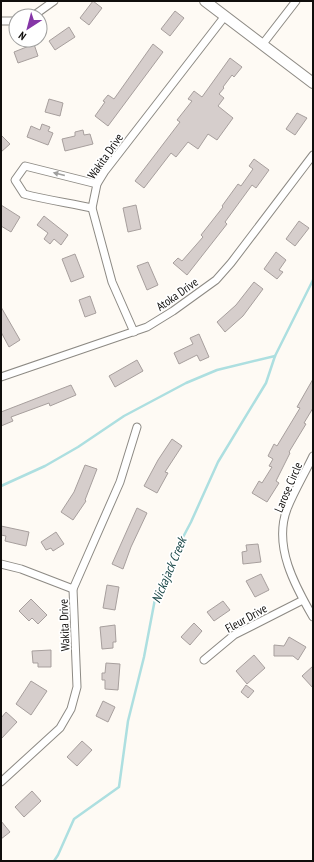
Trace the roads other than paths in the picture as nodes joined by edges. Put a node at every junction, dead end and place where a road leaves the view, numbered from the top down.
1 (54, 1) edge
2 (205, 1) edge
3 (296, 1) edge
4 (44, 8) edge
5 (225, 16) junction
6 (262, 45) junction
7 (313, 83) edge
8 (313, 155) edge
9 (97, 184) junction
10 (92, 208) junction
11 (134, 332) junction
12 (1, 377) edge
13 (137, 427) dead end
14 (313, 456) edge
15 (1, 564) edge
16 (74, 589) junction
17 (303, 600) junction
18 (313, 617) edge
19 (204, 660) dead end
20 (1, 782) edge

1 - 4 street
2 - 5 main road
3 - 6 street
5 - 6 main road
5 - 9 street, Wakita Drive
6 - 7 main road
8 - 11 street, Atoka Drive
9 - 10 street, Wakita Drive
9 -> 10 street
10 - 11 street, Wakita Drive
11 - 12 street, Atoka Drive
13 - 16 street, Wakita Drive
14 - 17 street, Larose Circle
15 - 16 street
16 - 20 street, Wakita Drive
17 - 18 street, Larose Circle
17 - 19 street, Fleur Drive

